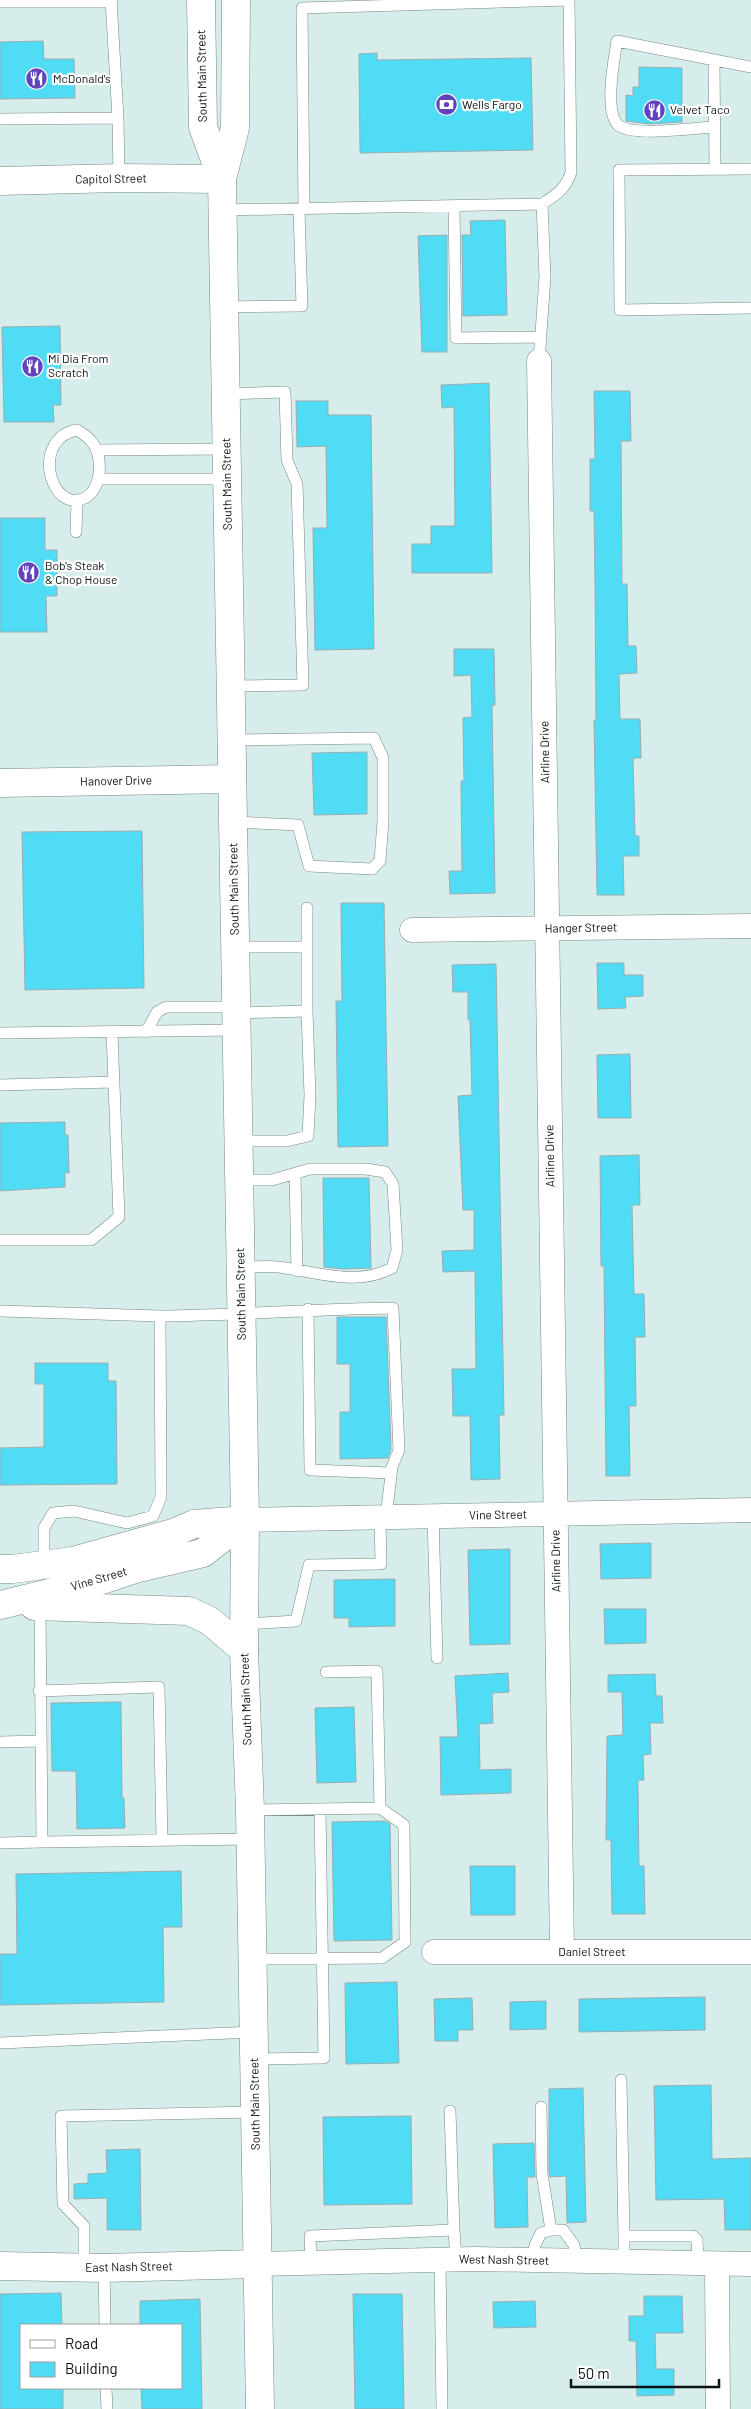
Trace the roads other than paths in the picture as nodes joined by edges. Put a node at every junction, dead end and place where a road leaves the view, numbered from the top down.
1 (569, 0) edge
2 (111, 1) edge
3 (200, 1) edge
4 (237, 1) edge
5 (0, 2) edge
6 (714, 60) junction
7 (751, 67) edge
8 (118, 118) junction
9 (0, 119) edge
10 (714, 127) junction
11 (715, 169) junction
12 (751, 169) edge
13 (119, 178) junction
14 (222, 179) junction
15 (0, 181) edge
16 (542, 204) junction
17 (454, 206) junction
18 (302, 209) junction
19 (222, 210) junction
20 (224, 307) junction
21 (751, 308) edge
22 (541, 337) junction
23 (539, 361) joint
24 (225, 394) junction
25 (226, 449) junction
26 (96, 450) junction
27 (98, 479) junction
28 (227, 479) junction
29 (77, 501) junction
30 (76, 532) dead end
31 (230, 686) junction
32 (232, 740) junction
33 (232, 779) junction
34 (0, 783) edge
35 (233, 822) junction
36 (307, 908) dead end
37 (751, 926) edge
38 (547, 928) junction
39 (412, 930) dead end
40 (307, 946) junction
41 (235, 947) junction
42 (307, 1011) junction
43 (236, 1017) junction
44 (112, 1032) junction
45 (146, 1032) junction
46 (0, 1033) edge
47 (114, 1082) junction
48 (0, 1085) edge
49 (238, 1142) junction
50 (295, 1174) junction
51 (239, 1180) junction
52 (0, 1240) edge
53 (241, 1267) junction
54 (297, 1271) junction
55 (308, 1309) junction
56 (0, 1311) edge
57 (242, 1315) junction
58 (160, 1316) junction
59 (391, 1472) junction
60 (751, 1510) edge
61 (555, 1514) junction
62 (433, 1516) junction
63 (383, 1517) junction
64 (245, 1520) junction
65 (44, 1565) junction
66 (0, 1569) edge
67 (1, 1605) edge
68 (40, 1606) junction
69 (244, 1637) junction
70 (437, 1658) dead end
71 (326, 1672) dead end
72 (39, 1691) junction
73 (40, 1741) junction
74 (0, 1742) edge
75 (380, 1808) junction
76 (320, 1809) junction
77 (250, 1810) junction
78 (251, 1838) junction
79 (162, 1840) junction
80 (42, 1842) junction
81 (0, 1843) edge
82 (434, 1952) dead end
83 (562, 1952) junction
84 (751, 1952) edge
85 (324, 1959) junction
86 (253, 1960) junction
87 (254, 2032) junction
88 (0, 2043) edge
89 (254, 2059) junction
90 (621, 2080) dead end
91 (541, 2107) dead end
92 (450, 2111) dead end
93 (255, 2112) junction
94 (454, 2230) junction
95 (551, 2230) junction
96 (624, 2236) junction
97 (448, 2260) junction
98 (533, 2260) junction
99 (576, 2261) junction
100 (624, 2262) junction
101 (311, 2263) junction
102 (258, 2264) junction
103 (707, 2264) junction
104 (751, 2264) edge
105 (0, 2266) edge
106 (94, 2267) junction
107 (105, 2324) edge
108 (106, 2389) edge
109 (107, 2409) edge
110 (260, 2409) edge
111 (442, 2409) edge
112 (718, 2409) edge

1 - 16 lane
1 - 18 lane
2 - 5 lane
2 - 8 lane
3 - 14 main road, South Main Street
4 - 14 main road, South Main Street
6 - 7 lane
6 - 10 lane
6 - 10 lane
8 - 9 lane
8 - 13 lane
10 - 11 lane
11 - 12 lane
11 - 21 lane
13 - 14 main road, Capitol Street
13 - 15 main road, Capitol Street
14 - 19 main road, South Main Street
16 - 17 lane
16 - 22 lane
17 - 18 lane
17 - 22 lane
18 - 19 lane
18 - 20 lane
19 - 20 main road, South Main Street
20 - 24 main road, South Main Street
22 - 23 lane
23 - 38 street, Airline Drive
24 - 25 main road, South Main Street
24 - 31 lane
25 - 26 lane
25 - 28 main road, South Main Street
26 - 27 lane
26 - 29 lane
27 - 28 lane
27 - 29 lane
28 - 31 main road, South Main Street
29 - 30 lane
31 - 32 main road, South Main Street
32 - 33 main road, South Main Street
32 - 35 lane
33 - 34 main road, Hanover Drive
33 - 35 main road, South Main Street
35 - 41 main road, South Main Street
36 - 40 lane
37 - 38 street, Hanger Street
38 - 39 street, Hanger Street
38 - 61 street, Airline Drive
40 - 41 lane
40 - 42 lane
41 - 43 main road, South Main Street
42 - 43 lane
42 - 49 lane
43 - 45 lane
43 - 45 lane
43 - 49 main road, South Main Street
44 - 45 lane
44 - 46 lane
44 - 47 lane
47 - 48 lane
47 - 52 lane
49 - 51 main road, South Main Street
50 - 51 lane
50 - 54 lane
50 - 54 lane
51 - 53 main road, South Main Street
53 - 54 lane
53 - 57 main road, South Main Street
55 - 57 lane
55 - 59 lane
55 - 59 lane
56 - 58 lane
57 - 58 lane
57 - 64 main road, South Main Street
58 - 65 lane
59 - 63 lane
60 - 61 street, Vine Street
61 - 62 street, Vine Street
61 - 83 street, Airline Drive
62 - 63 street, Vine Street
62 - 70 lane
63 - 64 street, Vine Street
63 - 69 lane
64 - 65 main road, Vine Street
64 - 67 main road, Vine Street
64 - 69 main road, South Main Street
65 - 66 main road, Vine Street
67 - 68 main road, Vine Street
68 - 69 main road, Vine Street
68 - 72 lane
69 - 77 main road, South Main Street
71 - 75 lane
72 - 73 lane
72 - 79 lane
73 - 74 lane
73 - 80 lane
75 - 76 lane
75 - 85 lane
76 - 77 lane
76 - 85 lane
77 - 78 main road, South Main Street
78 - 79 lane
78 - 86 main road, South Main Street
79 - 80 lane
80 - 81 lane
82 - 83 street, Daniel Street
83 - 84 street, Daniel Street
85 - 86 lane
85 - 89 lane
86 - 87 main road, South Main Street
87 - 88 lane
87 - 89 main road, South Main Street
89 - 93 main road, South Main Street
90 - 96 lane
91 - 95 lane
92 - 94 lane
93 - 102 main road, South Main Street
93 - 106 lane
94 - 97 lane
94 - 101 lane
95 - 98 lane
95 - 99 lane
96 - 100 lane
96 - 103 lane
97 - 98 street, West Nash Street
97 - 101 street, West Nash Street
97 - 111 lane
98 - 99 street, West Nash Street
99 - 100 street, West Nash Street
100 - 103 street, West Nash Street
101 - 102 street, West Nash Street
102 - 106 main road, East Nash Street
102 - 110 main road, South Main Street
103 - 104 street, West Nash Street
103 - 112 street
105 - 106 main road, East Nash Street
106 - 107 lane
108 - 109 lane

